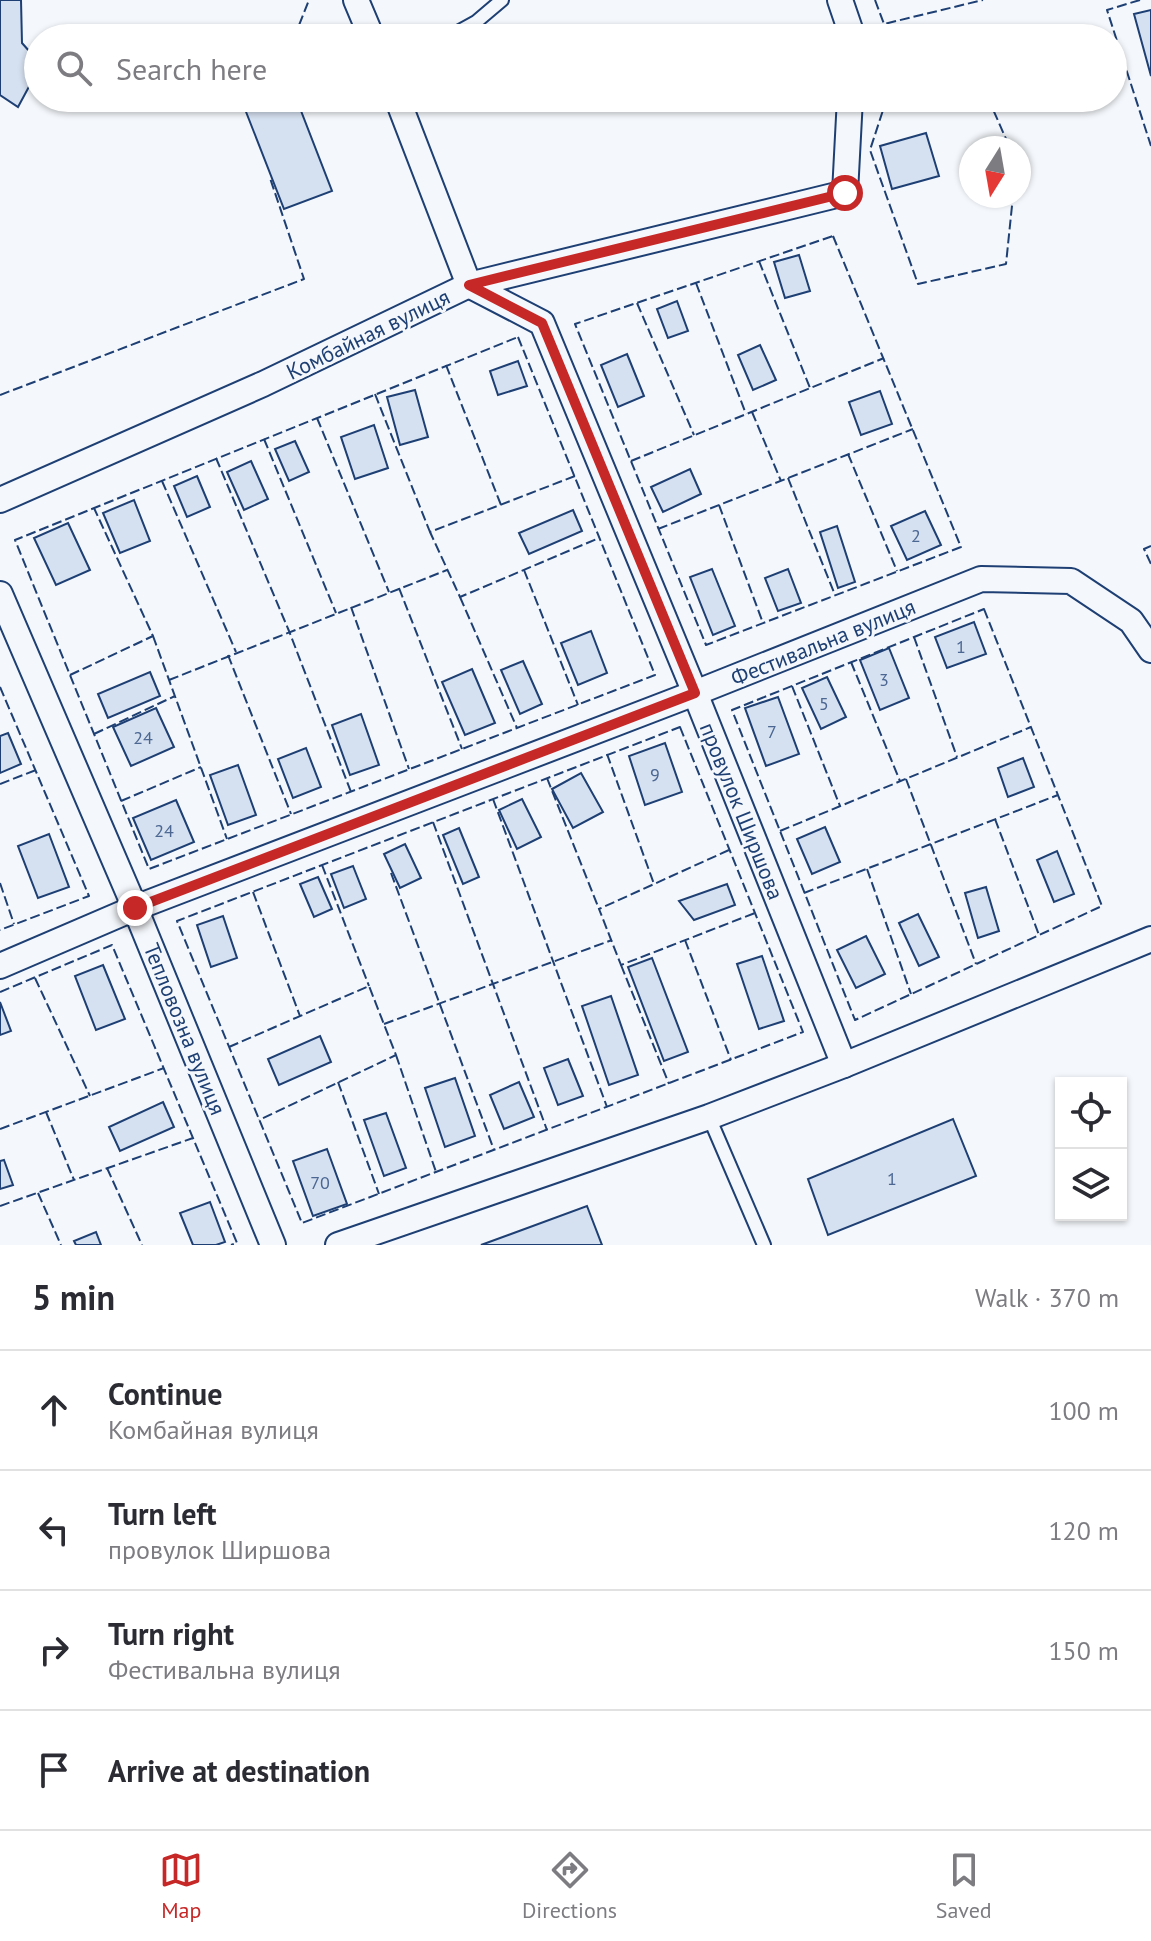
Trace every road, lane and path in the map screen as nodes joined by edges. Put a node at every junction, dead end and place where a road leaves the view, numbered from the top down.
1 (356, 0) edge
2 (502, 0) edge
3 (840, 0) edge
4 (366, 24) edge
5 (472, 24) edge
6 (848, 24) edge
7 (402, 112) edge
8 (849, 112) edge
9 (469, 285) junction
10 (0, 500) edge
11 (0, 594) edge
12 (1151, 650) edge
13 (695, 693) junction
14 (135, 908) junction
15 (1151, 939) edge
16 (0, 966) edge
17 (844, 1065) junction
18 (709, 1117) junction
19 (273, 1245) edge
20 (338, 1245) edge
21 (764, 1245) edge

1 - 4 street
2 - 5 lane
3 - 6 street
7 - 9 street
8 - 9 street, Комбайная вулиця
9 - 10 street, Комбайная вулиця
9 - 13 street, провулок Ширшова
11 - 14 street, Тепловозна вулиця
12 - 13 street, Фестивальна вулиця
13 - 14 street, Фестивальна вулиця
13 - 17 street, провулок Ширшова
14 - 16 street, Фестивальна вулиця
14 - 19 street, Тепловозна вулиця
15 - 17 street
17 - 18 street
18 - 20 street
18 - 21 lane

